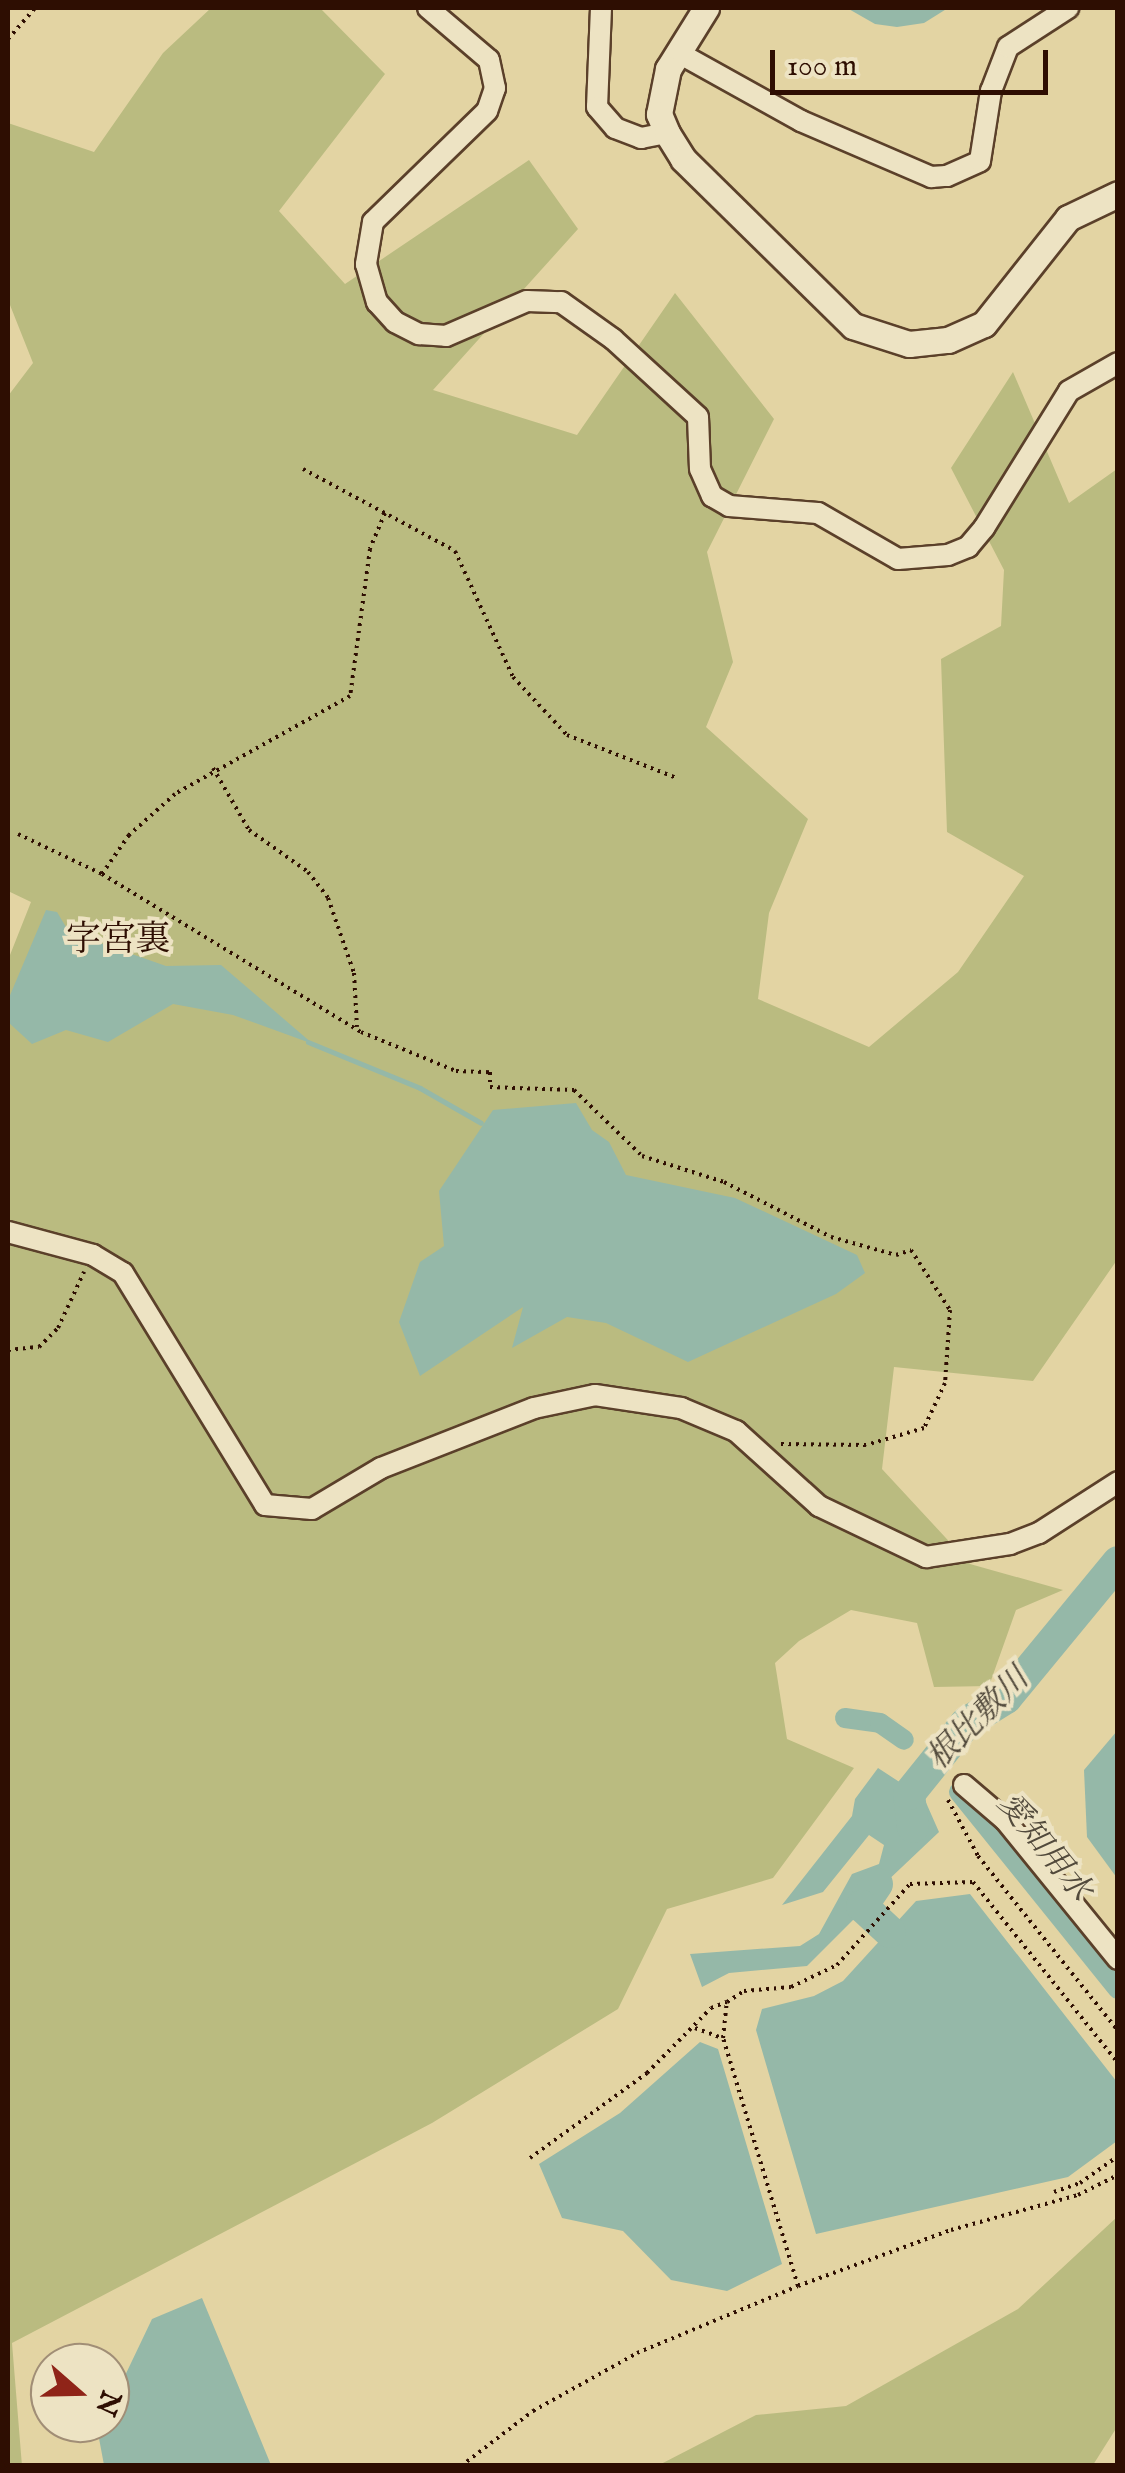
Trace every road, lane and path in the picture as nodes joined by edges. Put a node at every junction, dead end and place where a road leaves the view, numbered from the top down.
1 (35, 8) edge
2 (428, 8) edge
3 (602, 8) edge
4 (706, 8) edge
5 (1068, 8) edge
6 (8, 40) edge
7 (676, 52) junction
8 (667, 133) junction
9 (1118, 194) edge
10 (1118, 363) edge
11 (303, 469) dead end
12 (385, 513) junction
13 (214, 768) junction
14 (678, 778) dead end
15 (18, 834) dead end
16 (102, 874) junction
17 (358, 1030) junction
18 (8, 1232) edge
19 (105, 1259) junction
20 (8, 1350) edge
21 (755, 1444) junction
22 (1118, 1482) edge
23 (964, 1785) dead end
24 (948, 1800) dead end
25 (1118, 1959) edge
26 (727, 2002) junction
27 (694, 2028) junction
28 (1118, 2031) edge
29 (723, 2038) junction
30 (1118, 2064) edge
31 (1118, 2156) edge
32 (530, 2158) dead end
33 (1118, 2175) edge
34 (1054, 2192) dead end
35 (798, 2286) junction
36 (461, 2466) edge

1 - 6 path
2 - 10 street
3 - 8 street
4 - 7 street
5 - 7 street
7 - 8 street
8 - 9 street
11 - 12 path
12 - 13 path
12 - 14 path
13 - 16 path
13 - 17 path
15 - 16 path
16 - 17 path
17 - 21 path
18 - 19 street
19 - 20 path
19 - 21 street
21 - 22 street
23 - 25 street
24 - 28 path
26 - 27 path
26 - 29 path
26 - 30 path
27 - 29 path
27 - 32 path
29 - 35 path
31 - 34 path
33 - 35 path
35 - 36 path

